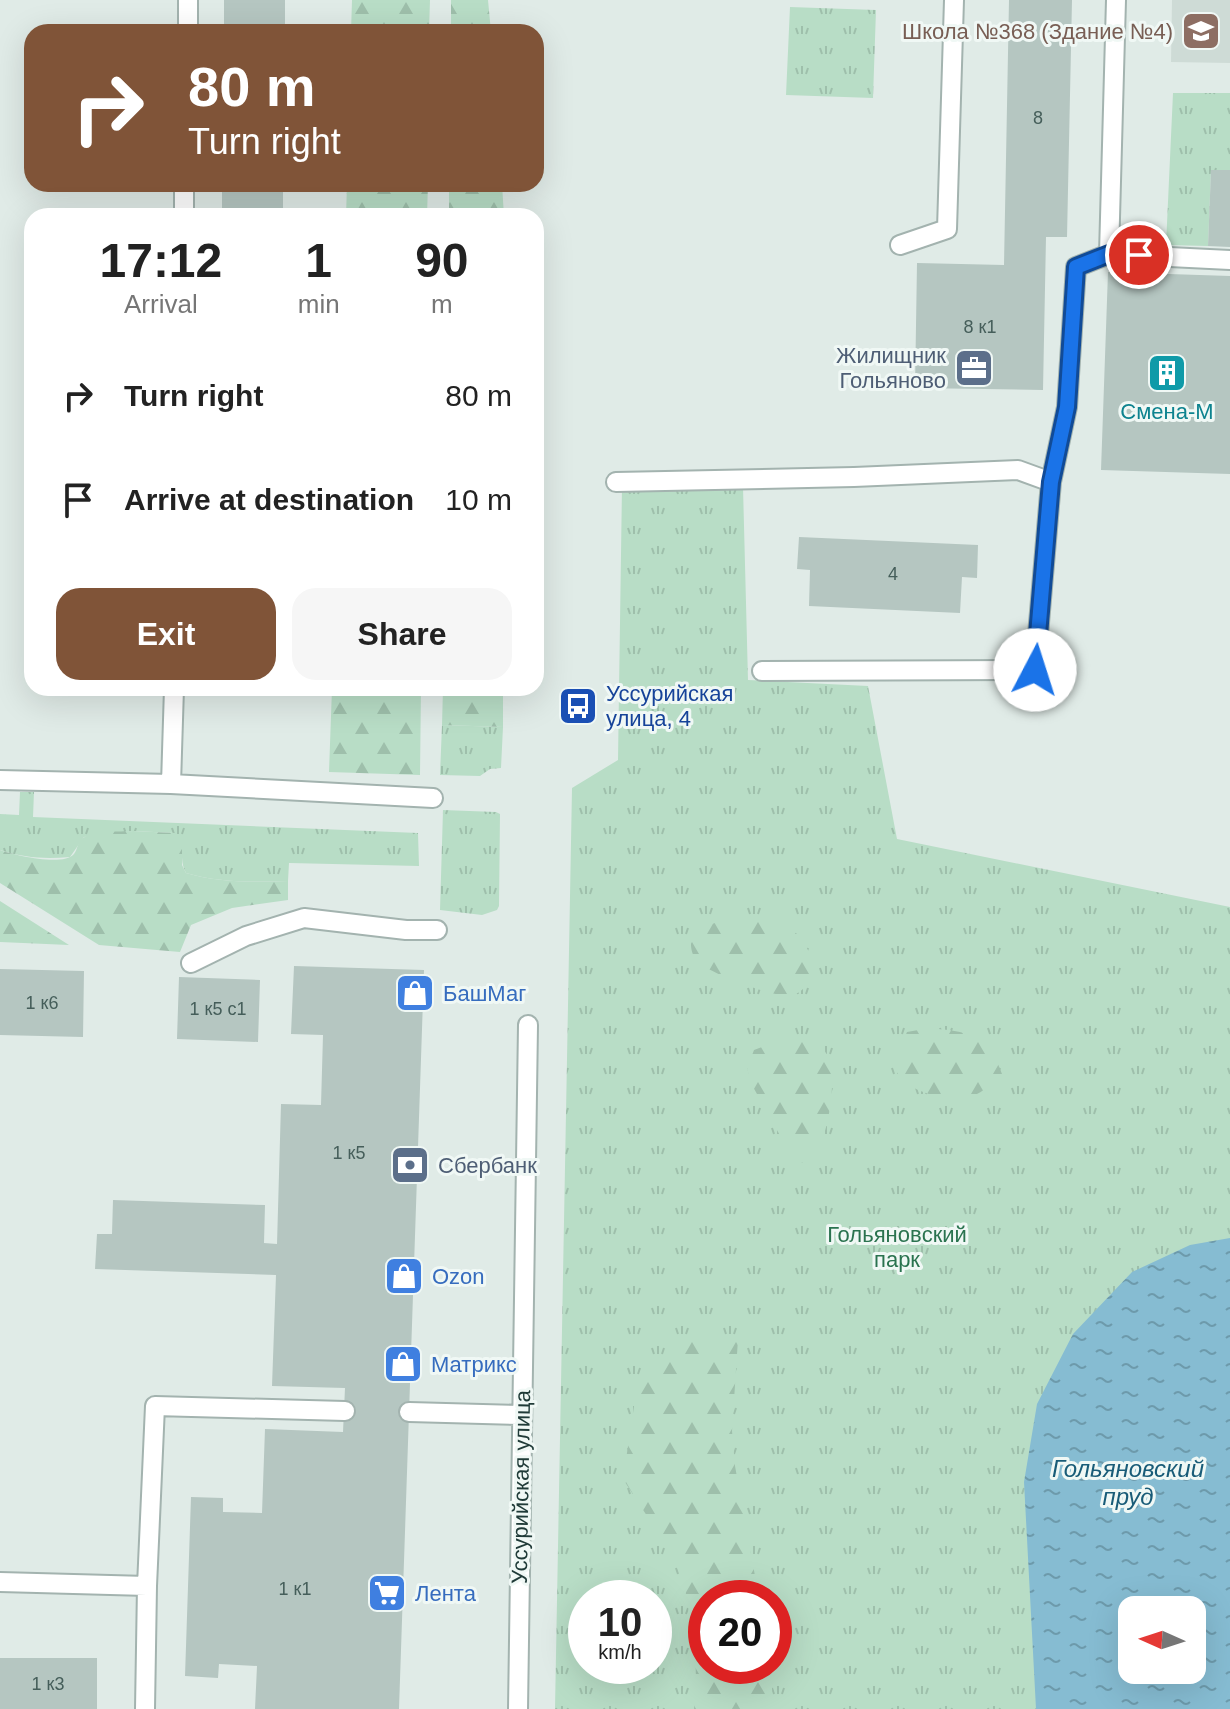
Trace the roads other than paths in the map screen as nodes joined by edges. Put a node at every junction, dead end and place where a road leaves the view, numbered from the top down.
1 (188, 0) edge
2 (954, 0) edge
3 (1116, 0) edge
4 (188, 24) edge
5 (900, 245) dead end
6 (1109, 254) junction
7 (1230, 260) edge
8 (616, 482) dead end
9 (1051, 482) junction
10 (762, 671) dead end
11 (174, 696) edge
12 (0, 780) edge
13 (171, 784) junction
14 (433, 798) dead end
15 (437, 930) dead end
16 (191, 963) dead end
17 (528, 1025) dead end
18 (345, 1411) dead end
19 (409, 1412) dead end
20 (522, 1415) junction
21 (0, 1582) edge
22 (147, 1586) junction
23 (145, 1709) edge
24 (518, 1709) edge

1 - 4 lane
2 - 5 lane
3 - 6 lane
6 - 7 lane
6 - 9 lane
8 - 9 lane
9 - 10 lane
11 - 13 lane
12 - 13 lane
13 - 14 lane
15 - 16 lane
17 - 20 lane, Уссурийская улица
18 - 22 lane
19 - 20 lane
20 - 24 lane, Уссурийская улица
21 - 22 lane
22 - 23 lane

